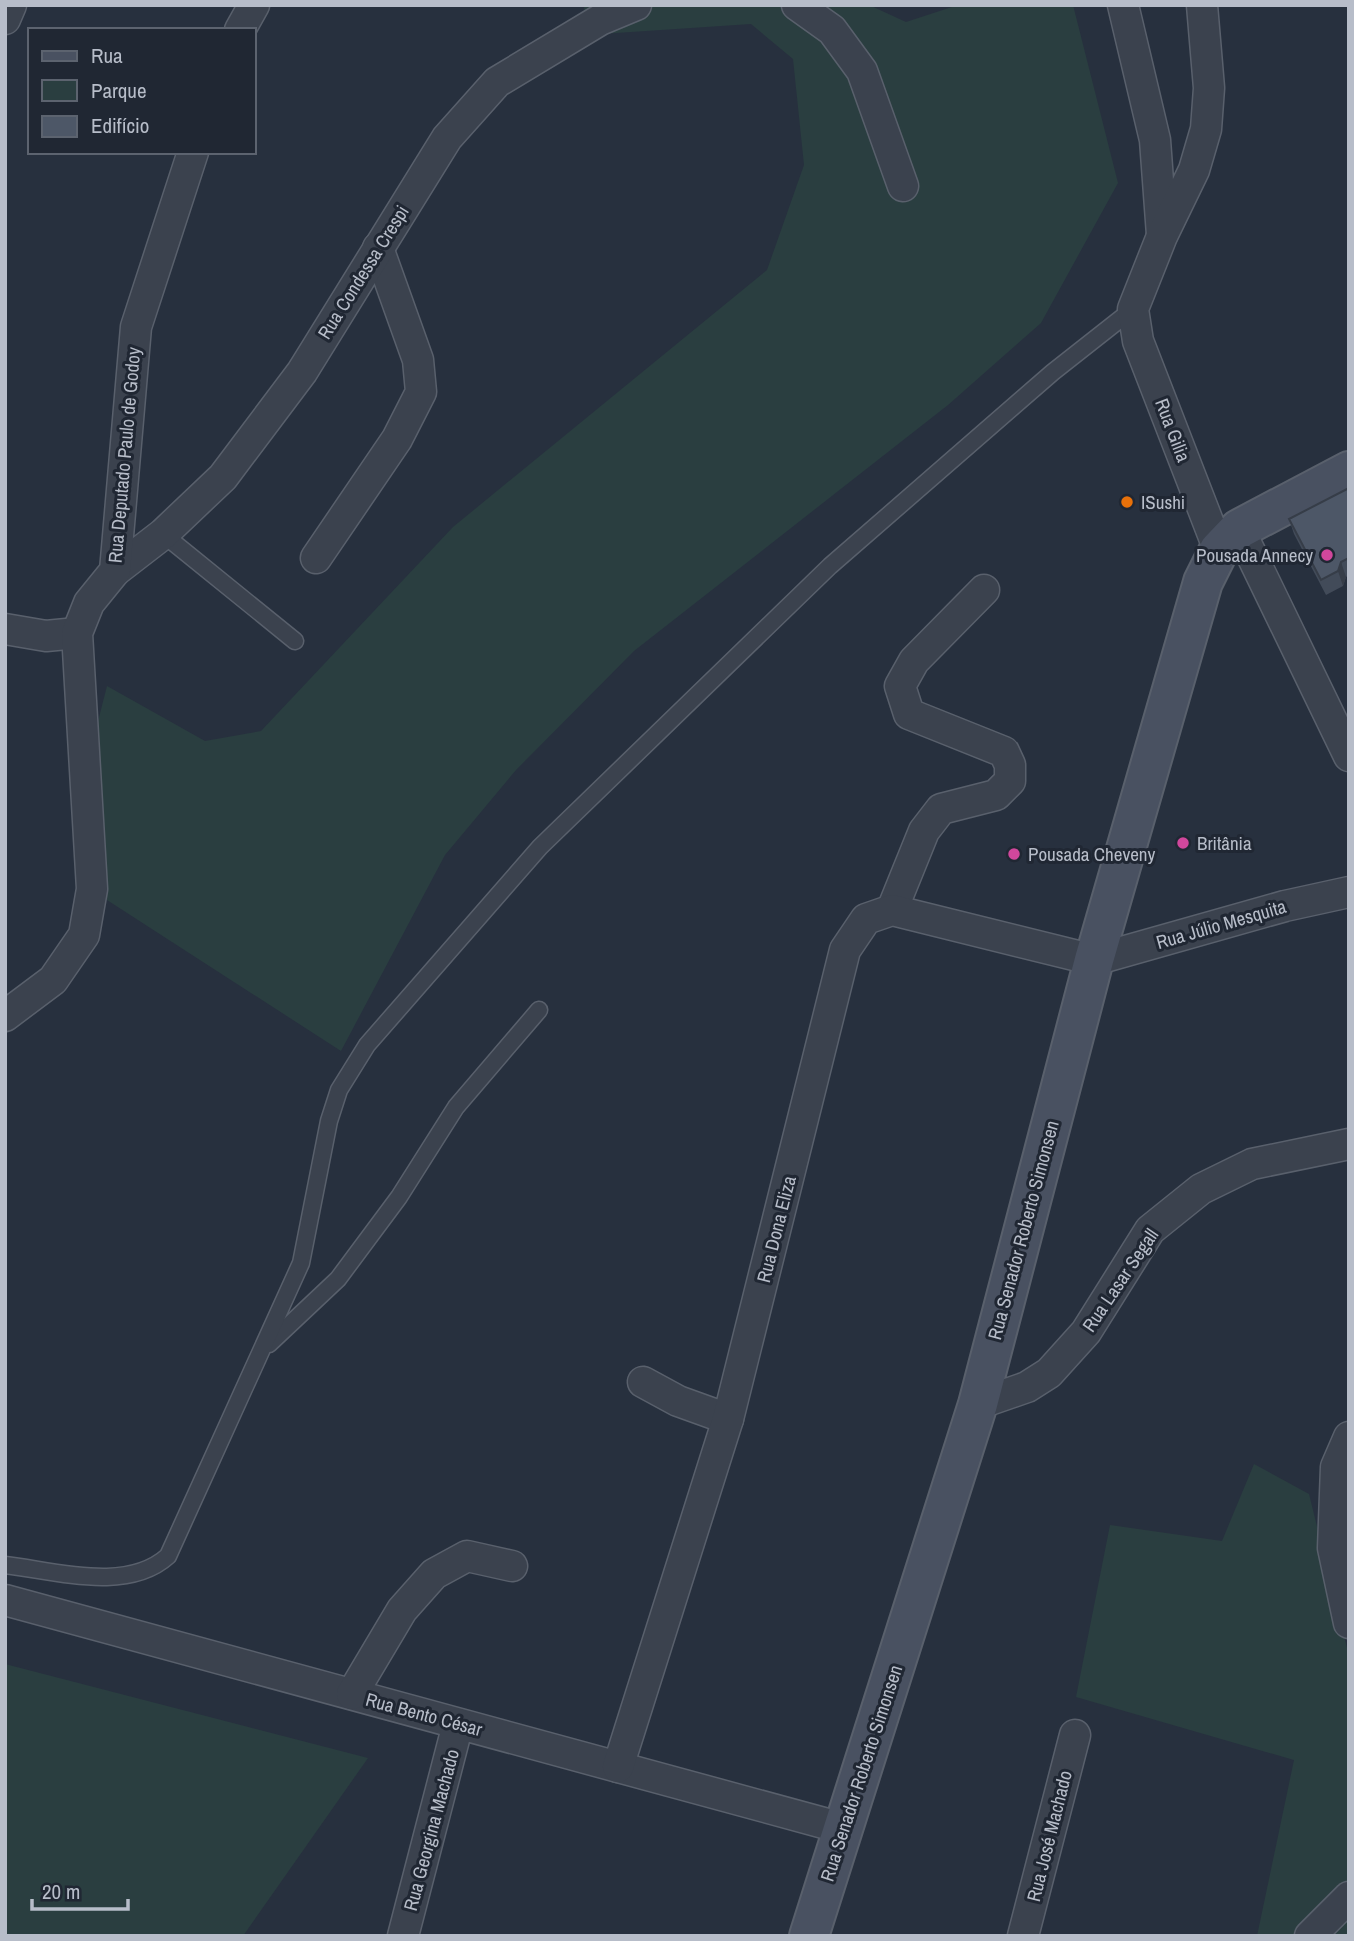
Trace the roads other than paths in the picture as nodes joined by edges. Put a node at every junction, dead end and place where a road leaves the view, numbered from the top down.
1 (11, 5) edge
2 (254, 5) edge
3 (636, 5) edge
4 (797, 5) edge
5 (1123, 5) edge
6 (1202, 5) edge
7 (5, 19) edge
8 (241, 28) edge
9 (191, 154) edge
10 (904, 186) dead end
11 (1162, 236) junction
12 (377, 248) junction
13 (1133, 309) junction
14 (1349, 471) edge
15 (163, 534) junction
16 (1229, 539) junction
17 (316, 558) dead end
18 (115, 571) junction
19 (984, 590) dead end
20 (5, 629) edge
21 (77, 633) junction
22 (295, 640) dead end
23 (1349, 756) edge
24 (1349, 892) edge
25 (892, 909) junction
26 (1094, 960) junction
27 (539, 1010) dead end
28 (5, 1016) edge
29 (1349, 1144) edge
30 (265, 1348) junction
31 (643, 1382) dead end
32 (978, 1404) junction
33 (728, 1419) junction
34 (1349, 1437) edge
35 (5, 1565) edge
36 (512, 1566) dead end
37 (5, 1600) edge
38 (1349, 1623) edge
39 (352, 1694) junction
40 (458, 1724) junction
41 (1075, 1735) dead end
42 (618, 1767) junction
43 (842, 1828) junction
44 (1349, 1897) edge
45 (402, 1936) edge
46 (809, 1936) edge
47 (1023, 1936) edge
48 (1310, 1936) edge

1 - 7 street
2 - 8 street
3 - 12 street, Rua Condessa Crespi
4 - 10 street
5 - 11 street
6 - 11 street
9 - 18 street, Rua Deputado Paulo de Godoy
11 - 13 street
12 - 15 street, Rua Condessa Crespi
12 - 17 street
13 - 16 street, Rua Gilia
13 - 30 lane
14 - 16 street
15 - 18 street, Rua Condessa Crespi
15 - 22 lane
16 - 23 street, Rua Gilia
16 - 26 street, Rua Senador Roberto Simonsen
18 - 21 street, Rua Deputado Paulo de Godoy
19 - 25 street
20 - 21 street
21 - 28 street, Rua Deputado Paulo de Godoy
24 - 26 street, Rua Júlio Mesquita
25 - 26 street
25 - 33 street, Rua Dona Eliza
26 - 32 street, Rua Senador Roberto Simonsen
27 - 30 lane
29 - 32 street, Rua Lasar Segall
30 - 35 lane
31 - 33 street
32 - 43 street, Rua Senador Roberto Simonsen
33 - 42 street, Rua Dona Eliza
34 - 38 street
36 - 39 street
37 - 39 street, Rua Bento César
39 - 40 street, Rua Bento César
40 - 42 street, Rua Bento César
40 - 45 street, Rua Georgina Machado
41 - 47 street, Rua José Machado
42 - 43 street, Rua Bento César
43 - 46 street, Rua Senador Roberto Simonsen
44 - 48 street

